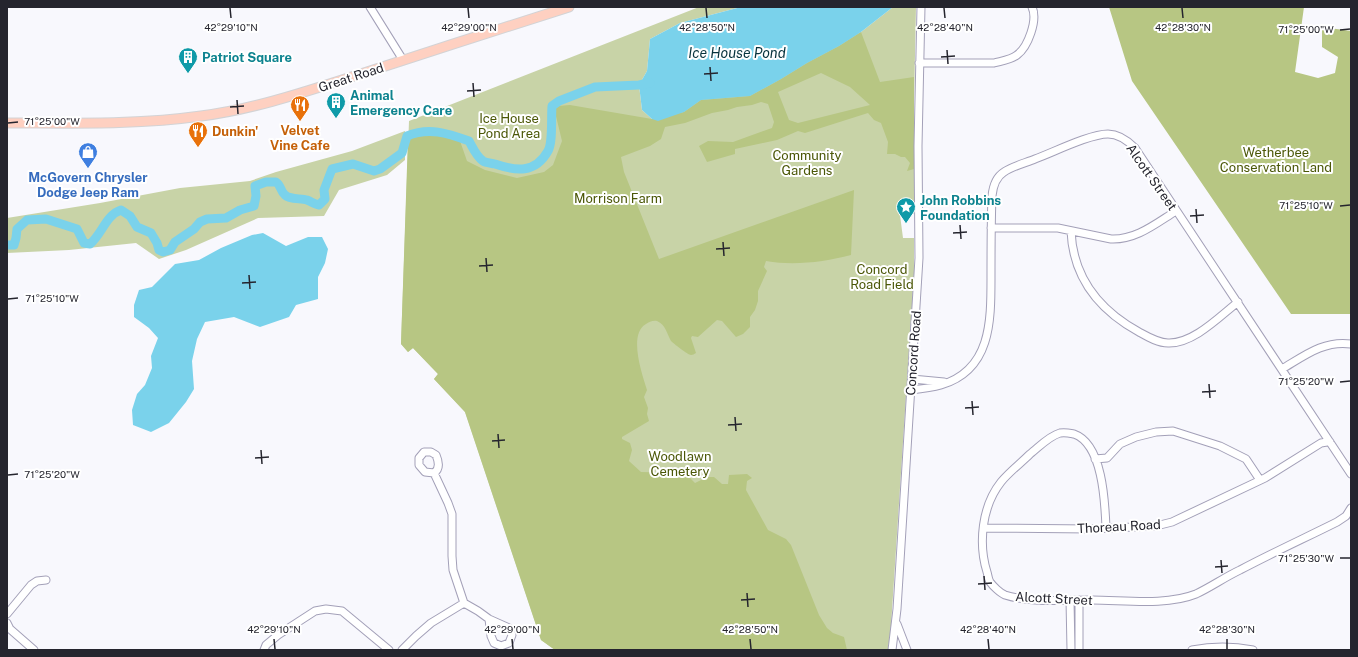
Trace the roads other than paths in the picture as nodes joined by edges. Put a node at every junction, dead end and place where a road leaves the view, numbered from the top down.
1 (370, 7) edge
2 (569, 7) edge
3 (921, 7) edge
4 (1032, 7) edge
5 (403, 60) junction
6 (919, 63) junction
7 (7, 123) edge
8 (1176, 211) junction
9 (991, 228) junction
10 (1071, 231) junction
11 (1238, 302) junction
12 (1351, 344) edge
13 (1282, 369) junction
14 (912, 379) junction
15 (950, 382) junction
16 (911, 390) junction
17 (1330, 442) junction
18 (1095, 458) junction
19 (434, 473) dead end
20 (1351, 474) edge
21 (1260, 480) junction
22 (1351, 508) edge
23 (984, 528) junction
24 (1106, 528) junction
25 (46, 580) dead end
26 (1070, 600) junction
27 (1079, 600) junction
28 (464, 604) junction
29 (7, 614) edge
30 (488, 619) dead end
31 (896, 620) junction
32 (7, 623) edge
33 (34, 650) edge
34 (264, 650) edge
35 (389, 650) edge
36 (402, 650) edge
37 (892, 650) edge
38 (907, 650) edge
39 (1071, 650) edge
40 (1079, 650) edge
41 (1192, 650) edge
42 (1253, 650) edge

1 - 5 street
2 - 5 main road, Great Road
3 - 6 street, Concord Road
4 - 6 street
5 - 7 main road, Great Road
6 - 14 street, Concord Road
8 - 9 street, Alcott Street
8 - 10 street
8 - 11 street, Alcott Street
9 - 10 street
9 - 15 street, Alcott Street
10 - 11 street
11 - 13 street, Alcott Street
12 - 13 street
13 - 17 street, Alcott Street
14 - 15 street
14 - 16 street, Concord Road
15 - 16 street, Alcott Street
16 - 31 street, Concord Road
17 - 20 street, Alcott Street
17 - 21 street, Thoreau Road
18 - 21 street
18 - 23 street, Alcott Street
18 - 24 street, Alcott Street
19 - 28 street
21 - 24 street, Thoreau Road
22 - 27 street, Alcott Street
23 - 24 street, Thoreau Road
23 - 26 street, Alcott Street
25 - 29 street
26 - 27 street, Alcott Street
26 - 39 street
27 - 40 street
28 - 30 street
28 - 36 street
31 - 37 street, Concord Road
31 - 38 street
32 - 33 street
34 - 35 street
41 - 42 street

